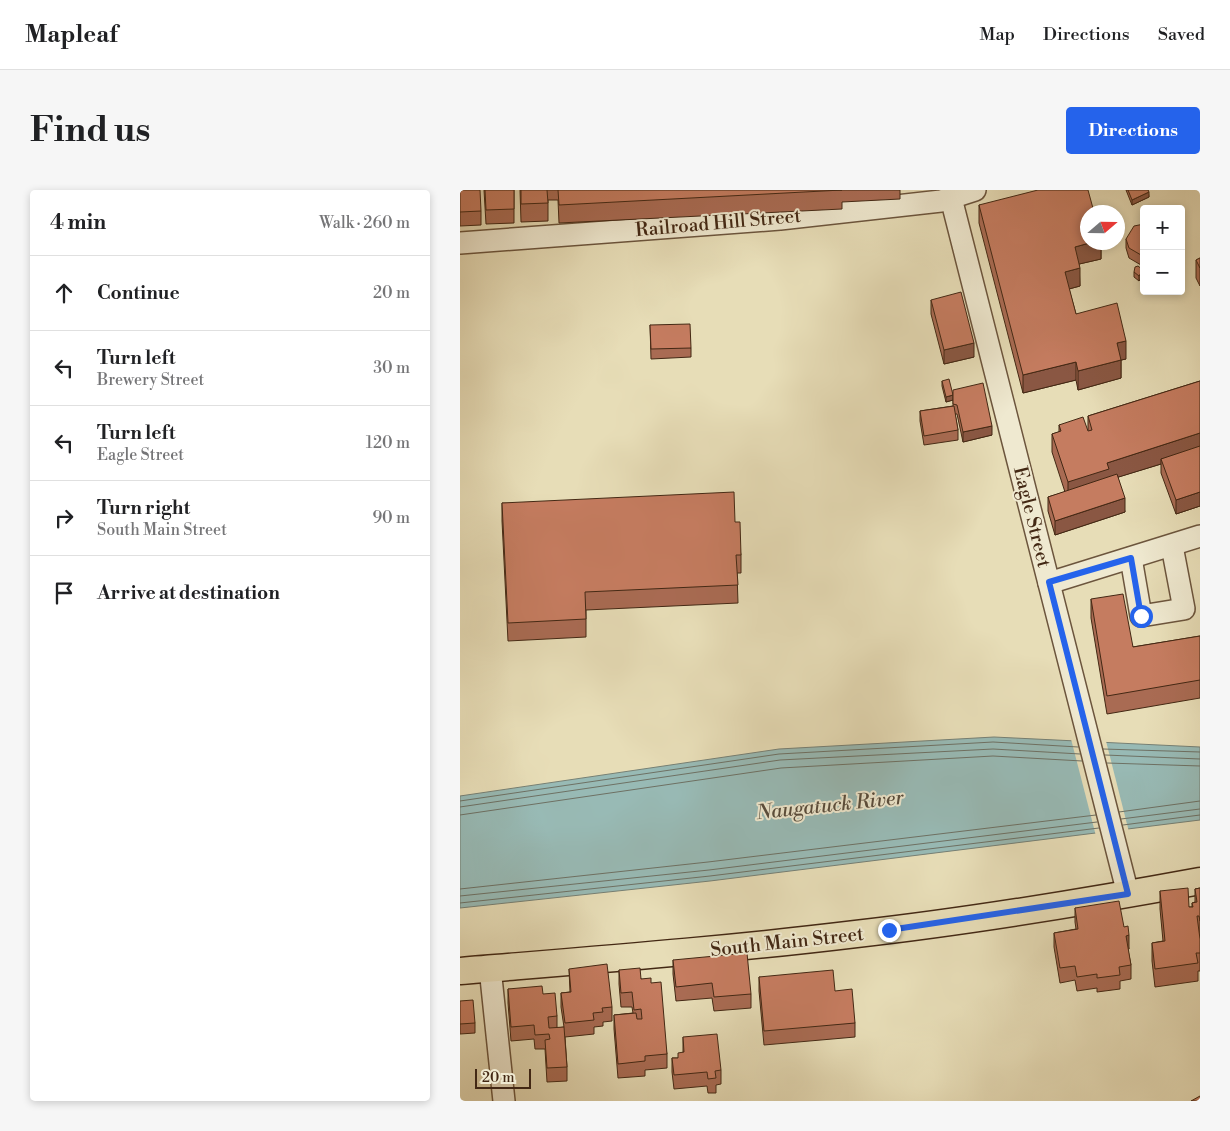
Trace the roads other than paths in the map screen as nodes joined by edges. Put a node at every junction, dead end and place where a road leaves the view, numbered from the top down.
1 (975, 190) edge
2 (950, 198) junction
3 (460, 243) edge
4 (1200, 536) edge
5 (1172, 546) junction
6 (1131, 558) junction
7 (1049, 582) junction
8 (1200, 881) edge
9 (1128, 894) junction
10 (490, 968) junction
11 (460, 971) edge
12 (504, 1101) edge

1 - 2 street, Railroad Hill Street
2 - 3 street, Railroad Hill Street
2 - 7 street, Eagle Street
4 - 5 street
5 - 6 street
5 - 6 street
6 - 7 street
7 - 9 street, Eagle Street
8 - 9 main road, South Main Street
9 - 10 main road, South Main Street
10 - 11 main road, South Main Street
10 - 12 street

